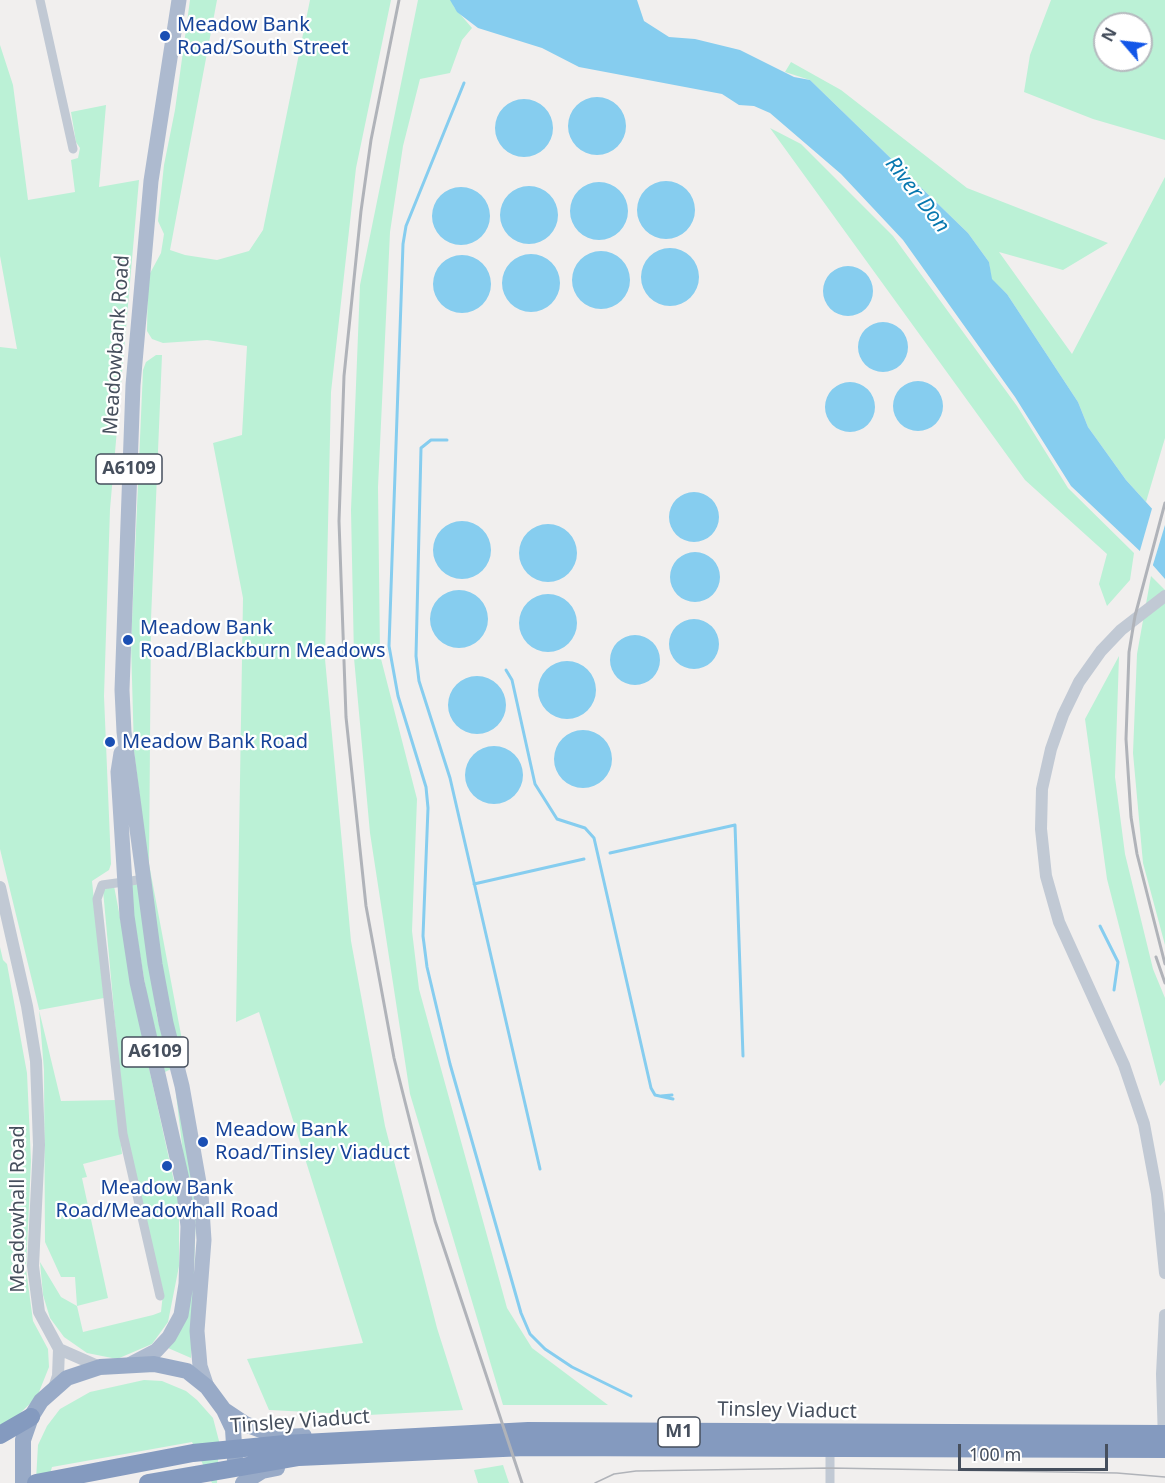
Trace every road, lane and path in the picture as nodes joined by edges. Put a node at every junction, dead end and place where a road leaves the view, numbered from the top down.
1 (40, 0) edge
2 (179, 0) edge
3 (73, 149) dead end
4 (1165, 596) edge
5 (124, 732) junction
6 (145, 879) junction
7 (124, 880) junction
8 (0, 888) edge
9 (182, 1086) junction
10 (164, 1090) junction
11 (1165, 1273) edge
12 (160, 1296) dead end
13 (1165, 1315) edge
14 (59, 1348) junction
15 (131, 1364) junction
16 (100, 1367) junction
17 (207, 1387) junction
18 (54, 1388) junction
19 (224, 1410) junction
20 (31, 1417) junction
21 (1165, 1427) edge
22 (830, 1434) dead end
23 (1165, 1434) edge
24 (0, 1435) edge
25 (1165, 1452) edge
26 (33, 1483) edge
27 (148, 1483) edge
28 (234, 1483) edge
29 (243, 1483) edge
30 (830, 1483) edge

1 - 3 street
2 - 5 main road, Meadowbank Road / A6109
4 - 11 street
5 - 6 main road, A6109
5 - 7 main road, A6109
6 - 7 street
6 - 9 main road, A6109
7 - 10 main road, A6109
7 - 12 street
8 - 14 street, Meadowhall Road
9 - 10 main road
9 - 17 main road, A6109
10 - 15 main road, A6109
13 - 25 street
14 - 16 street
14 - 18 street
15 - 16 highway
15 - 17 highway
16 - 18 highway
17 - 19 highway
18 - 20 highway
19 - 21 highway, Tinsley Viaduct
19 - 28 highway
20 - 24 highway
20 - 26 highway
22 - 30 street
23 - 26 highway, Tinsley Viaduct / M1
25 - 27 highway, Tinsley Viaduct / M1
25 - 29 highway, Tinsley Viaduct

